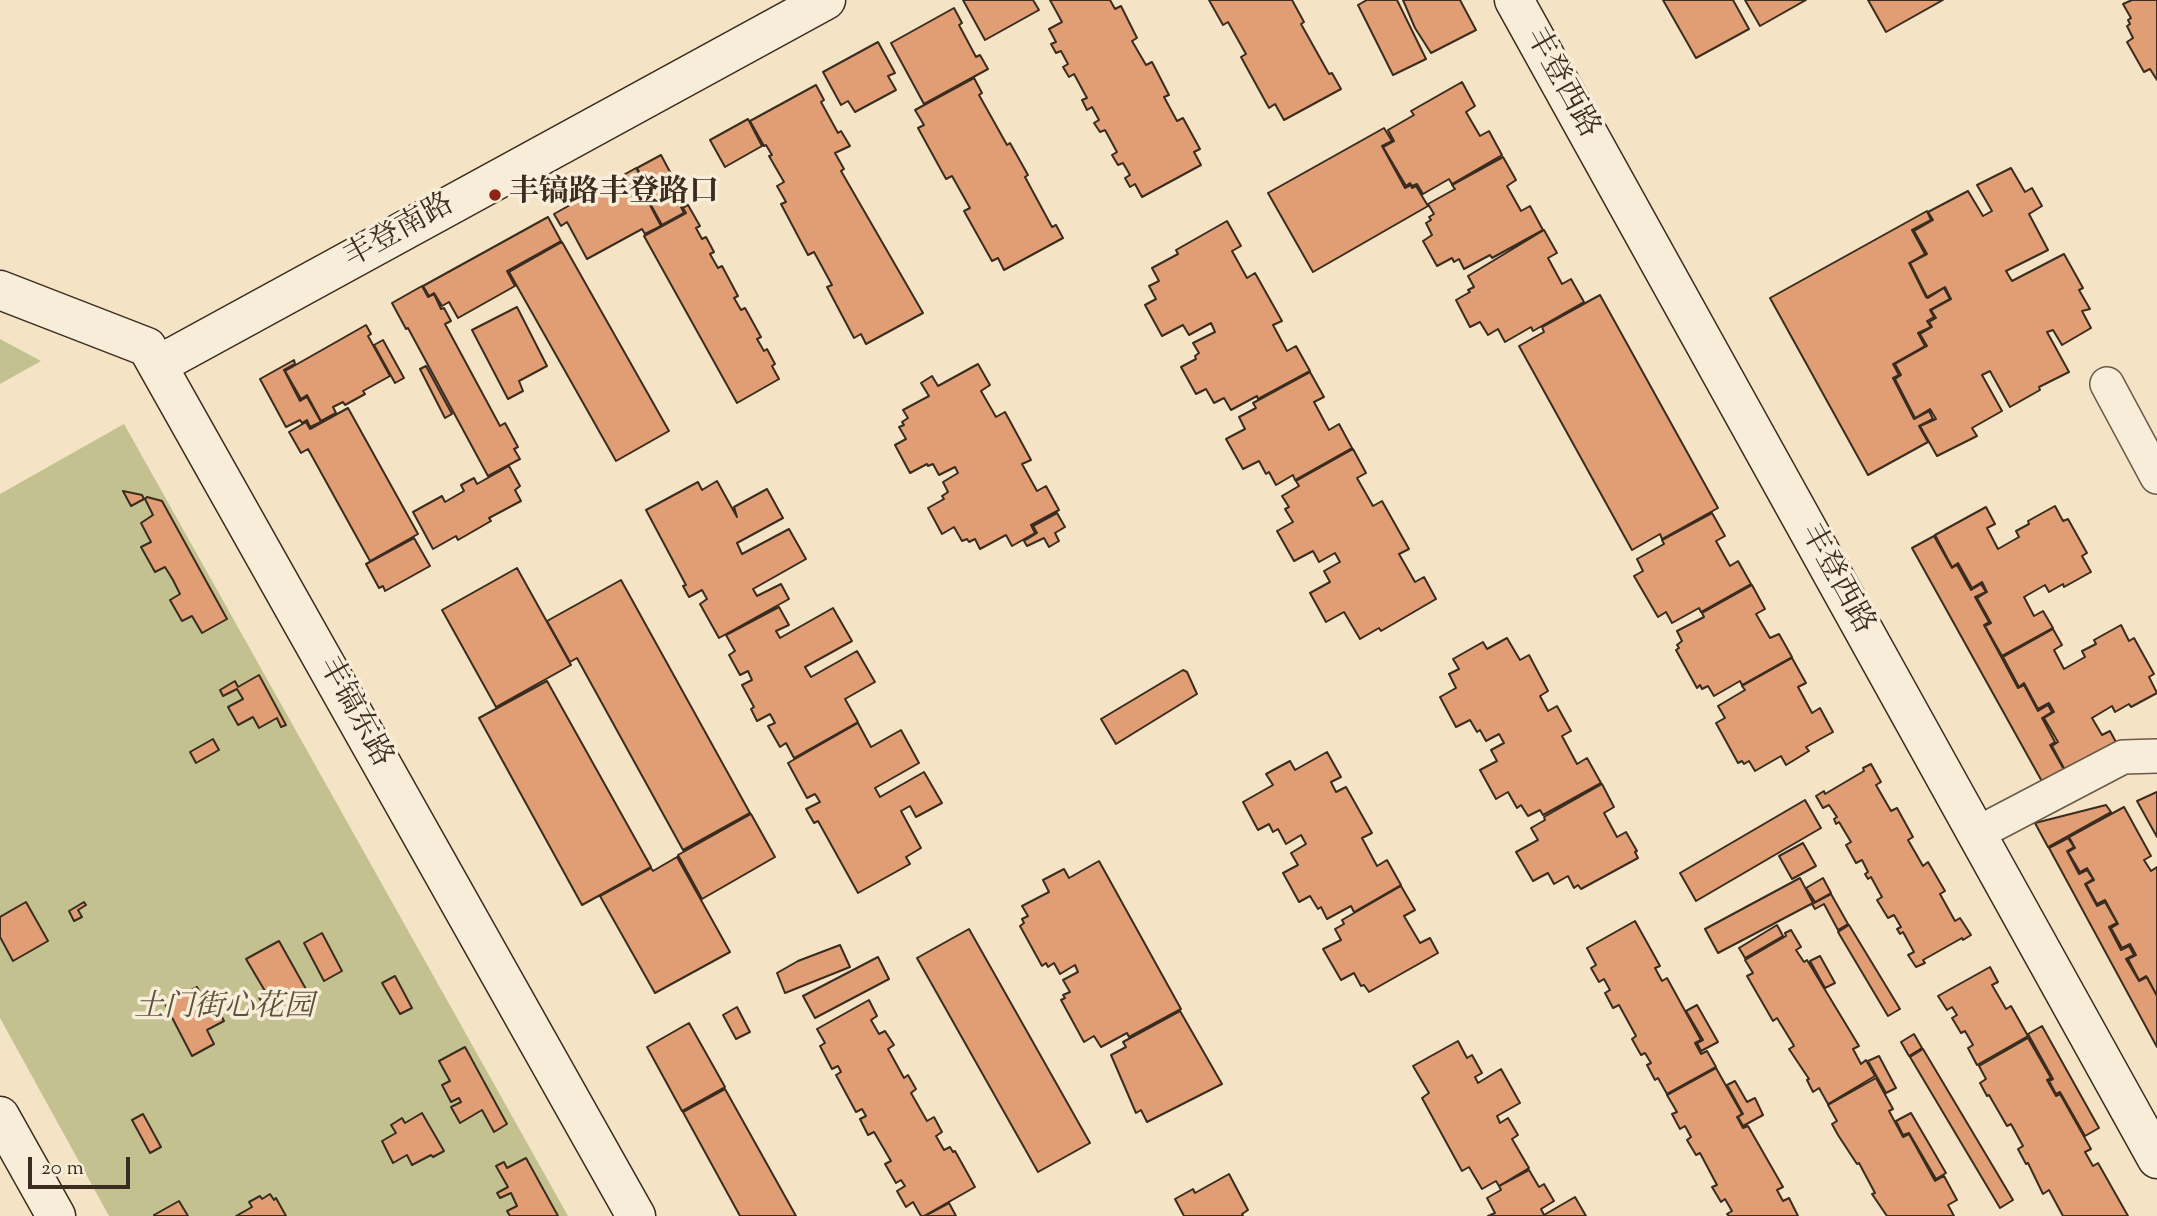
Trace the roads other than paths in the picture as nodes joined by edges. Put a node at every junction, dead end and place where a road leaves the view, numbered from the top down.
1 (770, 0) edge
2 (826, 0) edge
3 (1514, 0) edge
4 (0, 290) edge
5 (152, 356) junction
6 (2107, 384) dead end
7 (2157, 477) edge
8 (2157, 756) edge
9 (1976, 834) junction
10 (0, 1116) edge
11 (2157, 1159) edge
12 (56, 1216) edge
13 (636, 1216) edge

1 - 5 street, 丰登南路
2 - 5 street, 丰登南路
3 - 9 street, 丰登西路
4 - 5 street
5 - 13 street, 丰镐东路
6 - 7 street
8 - 9 street
9 - 11 street, 丰登西路
10 - 12 street

